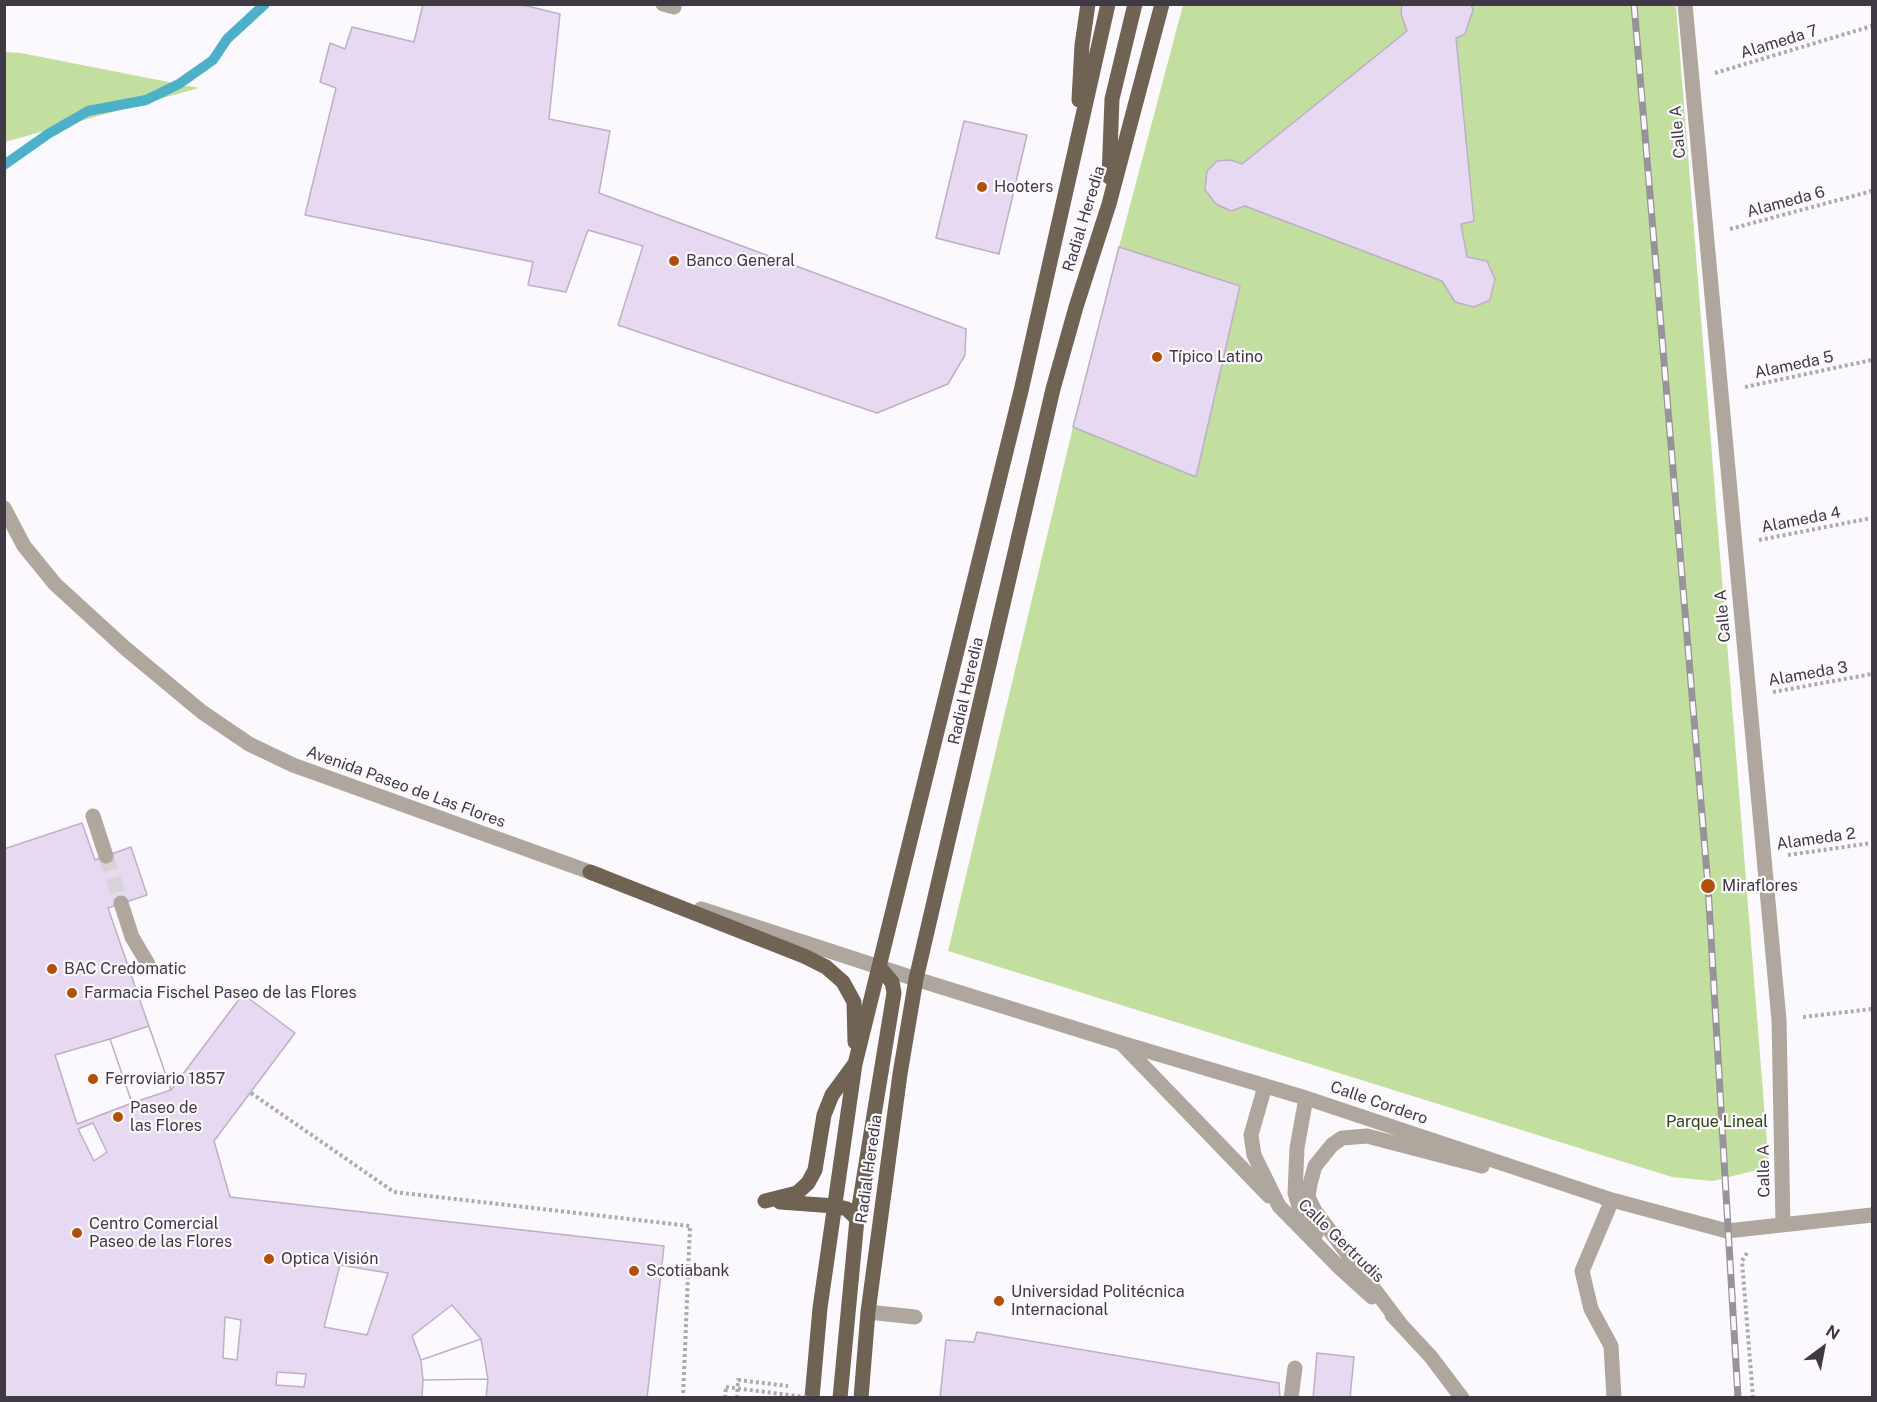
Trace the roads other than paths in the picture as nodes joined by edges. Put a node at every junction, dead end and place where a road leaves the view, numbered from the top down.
1 (1088, 4) edge
2 (1108, 4) edge
3 (1136, 4) edge
4 (1162, 4) edge
5 (1685, 4) edge
6 (1078, 139) junction
7 (1108, 204) junction
8 (4, 508) edge
9 (93, 816) dead end
10 (106, 856) tunnel mouth
11 (590, 872) junction
12 (121, 903) tunnel mouth
13 (148, 964) dead end
14 (880, 968) junction
15 (916, 979) junction
16 (1121, 1043) junction
17 (855, 1064) junction
18 (1265, 1086) junction
19 (1306, 1098) junction
20 (1612, 1200) junction
21 (834, 1206) junction
22 (1279, 1206) junction
23 (1872, 1215) edge
24 (857, 1219) junction
25 (1783, 1225) junction
26 (1340, 1268) junction
27 (868, 1312) junction
28 (915, 1317) dead end
29 (1399, 1322) junction
30 (1294, 1368) dead end
31 (813, 1395) edge
32 (840, 1398) edge
33 (861, 1398) edge
34 (1291, 1398) edge
35 (1462, 1398) edge
36 (1614, 1398) edge

1 - 6 main road
2 - 6 main road, Radial Heredia
3 - 7 main road
4 - 7 main road, Radial Heredia
5 - 25 street, Calle A
6 - 14 main road, Radial Heredia
7 - 15 main road, Radial Heredia
8 - 11 street, Avenida Paseo de Las Flores
9 - 10 street
11 - 14 street, Avenida Paseo de Las Flores
11 - 17 main road
12 - 13 street
14 - 15 street, Calle Cordero
14 - 17 main road, Radial Heredia
14 - 24 main road
15 - 16 street, Calle Cordero
15 - 27 main road, Radial Heredia
16 - 18 street, Calle Cordero
16 - 22 street
17 - 21 main road, Radial Heredia
17 - 21 main road
18 - 19 street, Calle Cordero
18 - 22 street, Calle Gertrudis
19 - 20 street, Calle Cordero
19 - 26 street
20 - 25 street, Calle Cordero
20 - 29 street
20 - 36 street
21 - 24 main road
21 - 31 main road, Radial Heredia
22 - 26 street, Calle Gertrudis
23 - 25 street, Calle Cordero
24 - 32 main road
26 - 29 street, Calle Gertrudis
27 - 28 street
27 - 33 main road, Radial Heredia
29 - 35 street, Calle Gertrudis
30 - 34 street

